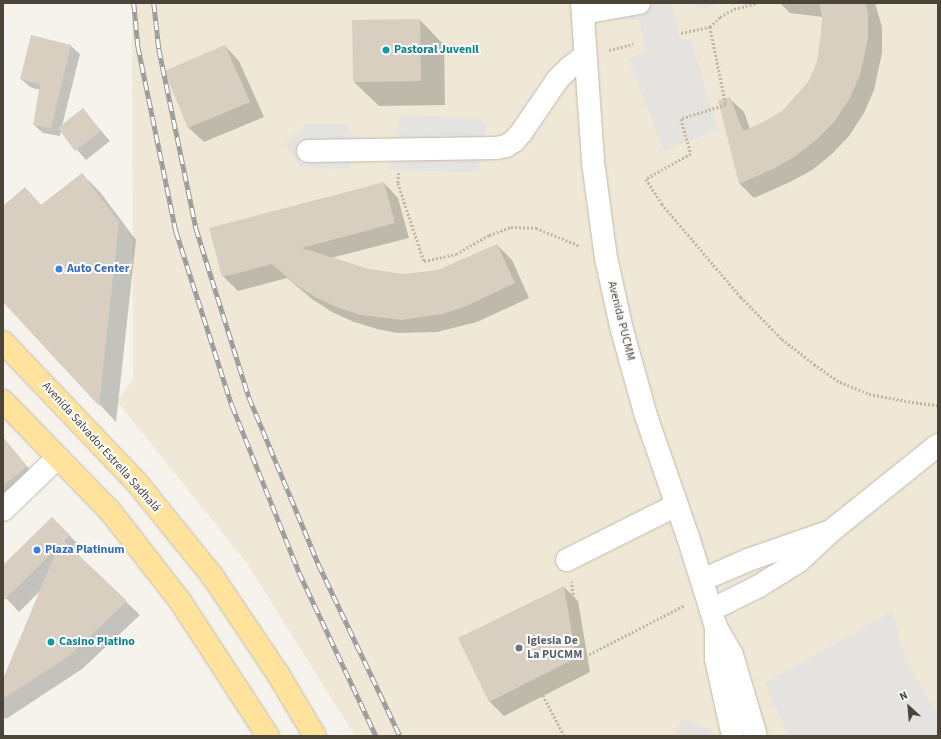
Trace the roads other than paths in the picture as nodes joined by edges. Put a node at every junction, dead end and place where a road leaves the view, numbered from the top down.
1 (639, 3) edge
2 (582, 8) edge
3 (585, 56) junction
4 (308, 151) dead end
5 (3, 342) edge
6 (3, 401) edge
7 (938, 445) edge
8 (58, 457) junction
9 (677, 505) junction
10 (3, 510) edge
11 (831, 531) junction
12 (568, 560) road end
13 (709, 603) junction
14 (268, 736) edge
15 (315, 736) edge
16 (733, 736) edge
17 (756, 736) edge

1 - 2 street
2 - 3 street, Avenida PUCMM
3 - 4 street
3 - 9 street, Avenida PUCMM
5 - 15 main road, Avenida Salvador Estrella Sadhalá
6 - 8 main road
7 - 11 street
8 - 10 street
8 - 14 main road
9 - 12 street
9 - 13 street, Avenida PUCMM
11 - 13 street
11 - 13 street
13 - 16 street, Avenida PUCMM
13 - 17 street, Avenida PUCMM

